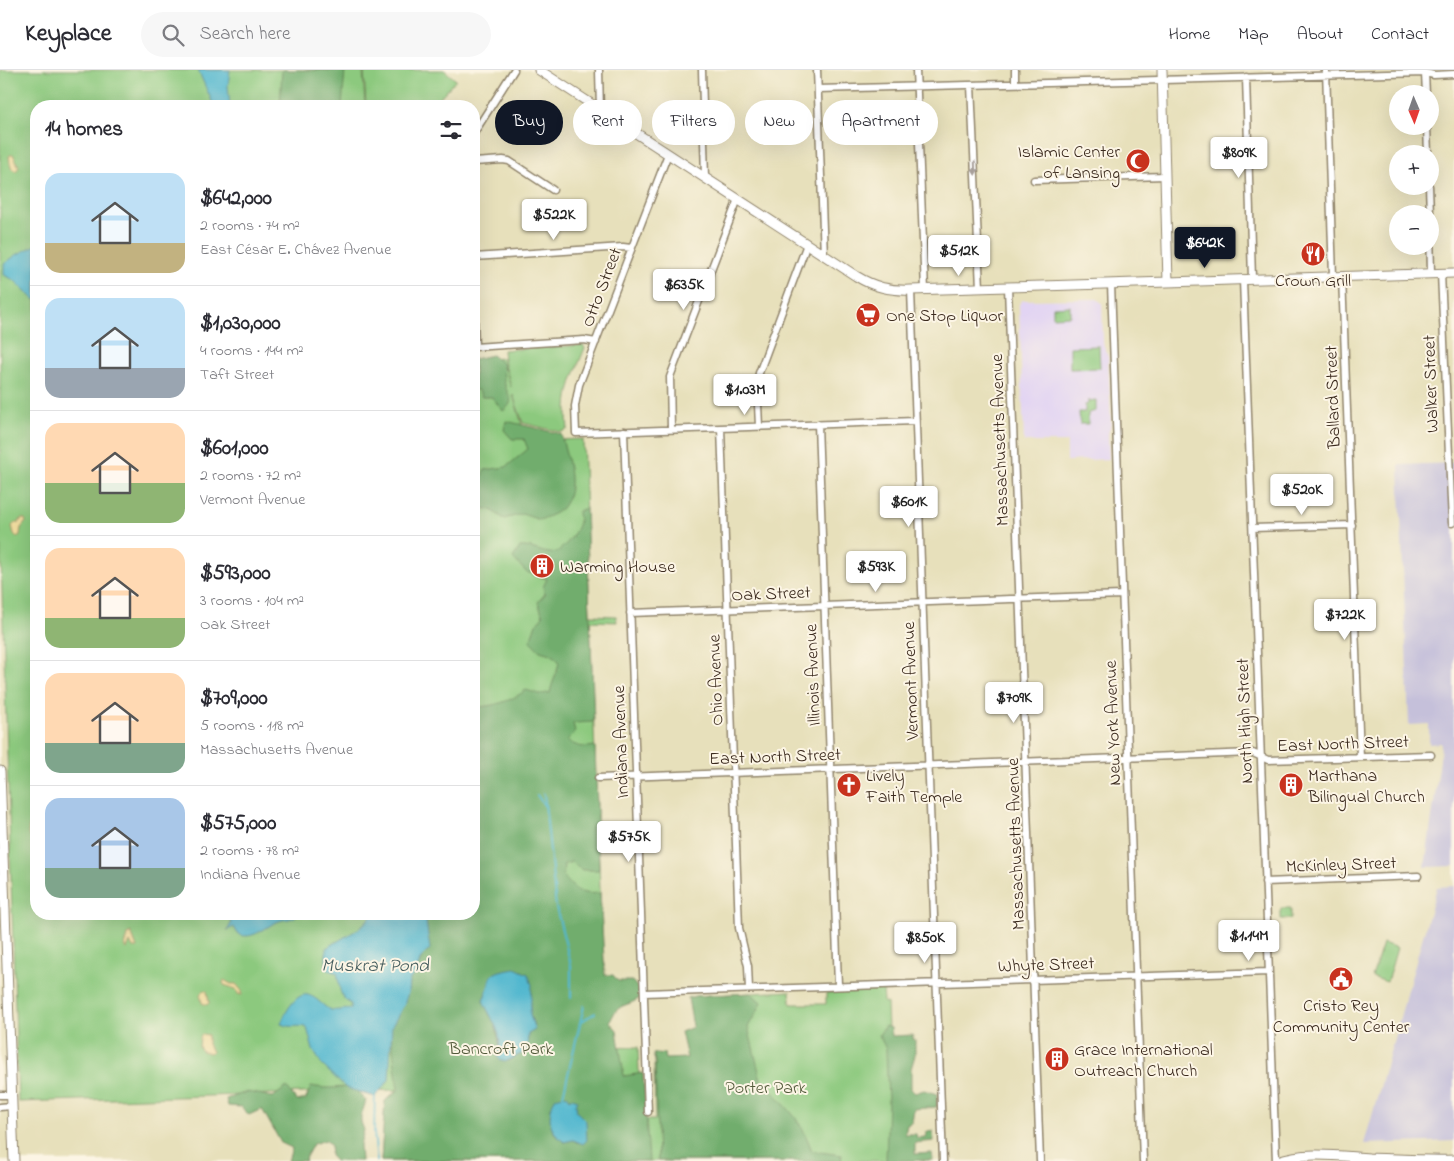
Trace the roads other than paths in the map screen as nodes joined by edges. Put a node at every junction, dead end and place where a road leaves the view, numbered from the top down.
1 (514, 70) edge
2 (539, 70) edge
3 (598, 70) edge
4 (702, 70) edge
5 (817, 70) edge
6 (916, 70) edge
7 (1014, 70) edge
8 (1326, 73) edge
9 (1425, 73) junction
10 (1454, 74) edge
11 (1162, 75) edge
12 (1246, 77) junction
13 (1015, 83) junction
14 (971, 85) junction
15 (1426, 85) edge
16 (917, 86) junction
17 (818, 89) junction
18 (585, 100) edge
19 (600, 100) edge
20 (480, 124) edge
21 (642, 137) edge
22 (668, 154) junction
23 (480, 162) edge
24 (1165, 176) junction
25 (705, 178) junction
26 (1034, 180) dead end
27 (553, 190) dead end
28 (738, 199) junction
29 (807, 244) junction
30 (631, 248) junction
31 (1431, 255) edge
32 (480, 256) edge
33 (824, 256) junction
34 (1441, 273) junction
35 (1454, 273) edge
36 (1431, 274) junction
37 (1337, 276) junction
38 (1248, 279) junction
39 (1168, 282) junction
40 (1111, 284) junction
41 (1008, 287) junction
42 (980, 288) junction
43 (911, 290) junction
44 (925, 290) junction
45 (596, 342) junction
46 (480, 347) edge
47 (915, 421) junction
48 (818, 424) junction
49 (759, 426) junction
50 (721, 428) junction
51 (671, 429) junction
52 (624, 431) junction
53 (1452, 523) dead end
54 (1352, 525) junction
55 (1253, 528) junction
56 (1122, 595) junction
57 (1020, 599) junction
58 (922, 602) junction
59 (824, 606) junction
60 (728, 610) junction
61 (630, 613) junction
62 (1431, 755) dead end
63 (1261, 757) junction
64 (1360, 757) junction
65 (1129, 758) junction
66 (1026, 762) junction
67 (928, 765) junction
68 (830, 769) junction
69 (0, 771) edge
70 (734, 772) junction
71 (636, 776) junction
72 (598, 778) dead end
73 (1418, 876) dead end
74 (1265, 882) junction
75 (1268, 972) junction
76 (1136, 976) junction
77 (1035, 979) junction
78 (936, 982) junction
79 (838, 986) junction
80 (749, 989) junction
81 (644, 993) junction
82 (0, 1095) edge
83 (11, 1095) junction
84 (11, 1106) junction
85 (0, 1107) edge
86 (648, 1112) dead end
87 (1454, 1160) edge
88 (14, 1161) edge
89 (943, 1161) edge
90 (1040, 1161) edge
91 (1143, 1161) edge
92 (1277, 1161) edge

1 - 20 street
2 - 18 street
3 - 19 street
4 - 25 street
5 - 17 street
6 - 16 street
7 - 13 street
8 - 9 street
8 - 12 street
8 - 37 street, Ballard Street
9 - 10 street
9 - 15 street
11 - 12 street
11 - 13 street
11 - 24 street
12 - 38 street, North High Street
13 - 14 street
14 - 16 street
14 -> 42 street
16 - 17 street
16 - 44 street
17 - 33 street
21 - 22 street
22 - 25 street
22 - 30 street, Otto Street
23 - 27 street
24 - 26 street
24 - 39 street
25 - 28 street
28 - 29 street
28 - 51 street
29 - 33 street
29 - 49 street
30 - 32 street
30 - 45 street, Otto Street
31 - 36 street
33 - 43 street
34 - 35 street
34 - 36 street
34 - 53 street, Walker Street
36 - 37 street
37 - 38 street
37 - 54 street, Ballard Street
38 - 39 street
38 - 55 street, North High Street
39 - 40 street
40 - 41 street
40 - 56 street, New York Avenue
41 - 42 street
41 - 57 street, Massachusetts Avenue
42 - 44 street
43 - 44 street
43 - 47 street, Vermont Avenue
45 - 46 street
45 - 52 street, Otto Street
47 - 48 street
47 - 58 street, Vermont Avenue
48 - 49 street
48 - 59 street, Illinois Avenue
49 - 50 street
50 - 51 street
50 - 60 street, Ohio Avenue
51 - 52 street
52 - 61 street, Indiana Avenue
54 - 55 street
54 - 64 street, Ballard Street
55 - 63 street, North High Street
56 - 57 street, Oak Street
56 - 65 street, New York Avenue
57 - 58 street, Oak Street
57 - 66 street, Massachusetts Avenue
58 - 59 street, Oak Street
58 - 67 street, Vermont Avenue
59 - 60 street, Oak Street
59 - 68 street, Illinois Avenue
60 - 61 street, Oak Street
60 - 70 street, Ohio Avenue
61 - 71 street, Indiana Avenue
62 - 64 street, East North Street
63 - 64 street, East North Street
63 - 65 street, East North Street
63 - 74 street, North High Street
65 - 66 street, East North Street
65 - 76 street, New York Avenue
66 - 67 street, East North Street
66 - 77 street, Massachusetts Avenue
67 - 68 street, East North Street
67 - 78 street, Vermont Avenue
68 - 70 street, East North Street
68 - 79 street, Illinois Avenue
69 - 83 street
70 - 71 street, East North Street
70 - 80 street, Ohio Avenue
71 - 72 street, East North Street
71 - 81 street, Indiana Avenue
73 - 74 street, McKinley Street
74 - 75 street, North High Street
75 - 76 street, Whyte Street
75 - 92 street, North High Street
76 - 77 street, Whyte Street
76 - 91 street, New York Avenue
77 - 78 street, Whyte Street
77 - 90 street, Massachusetts Avenue
78 - 79 street, Whyte Street
78 - 89 street, Vermont Avenue
79 - 80 street, Whyte Street
80 - 81 street, Whyte Street
81 - 86 street, Indiana Avenue
82 - 83 street
83 - 84 street
84 - 85 street
84 - 88 street
87 - 92 street

